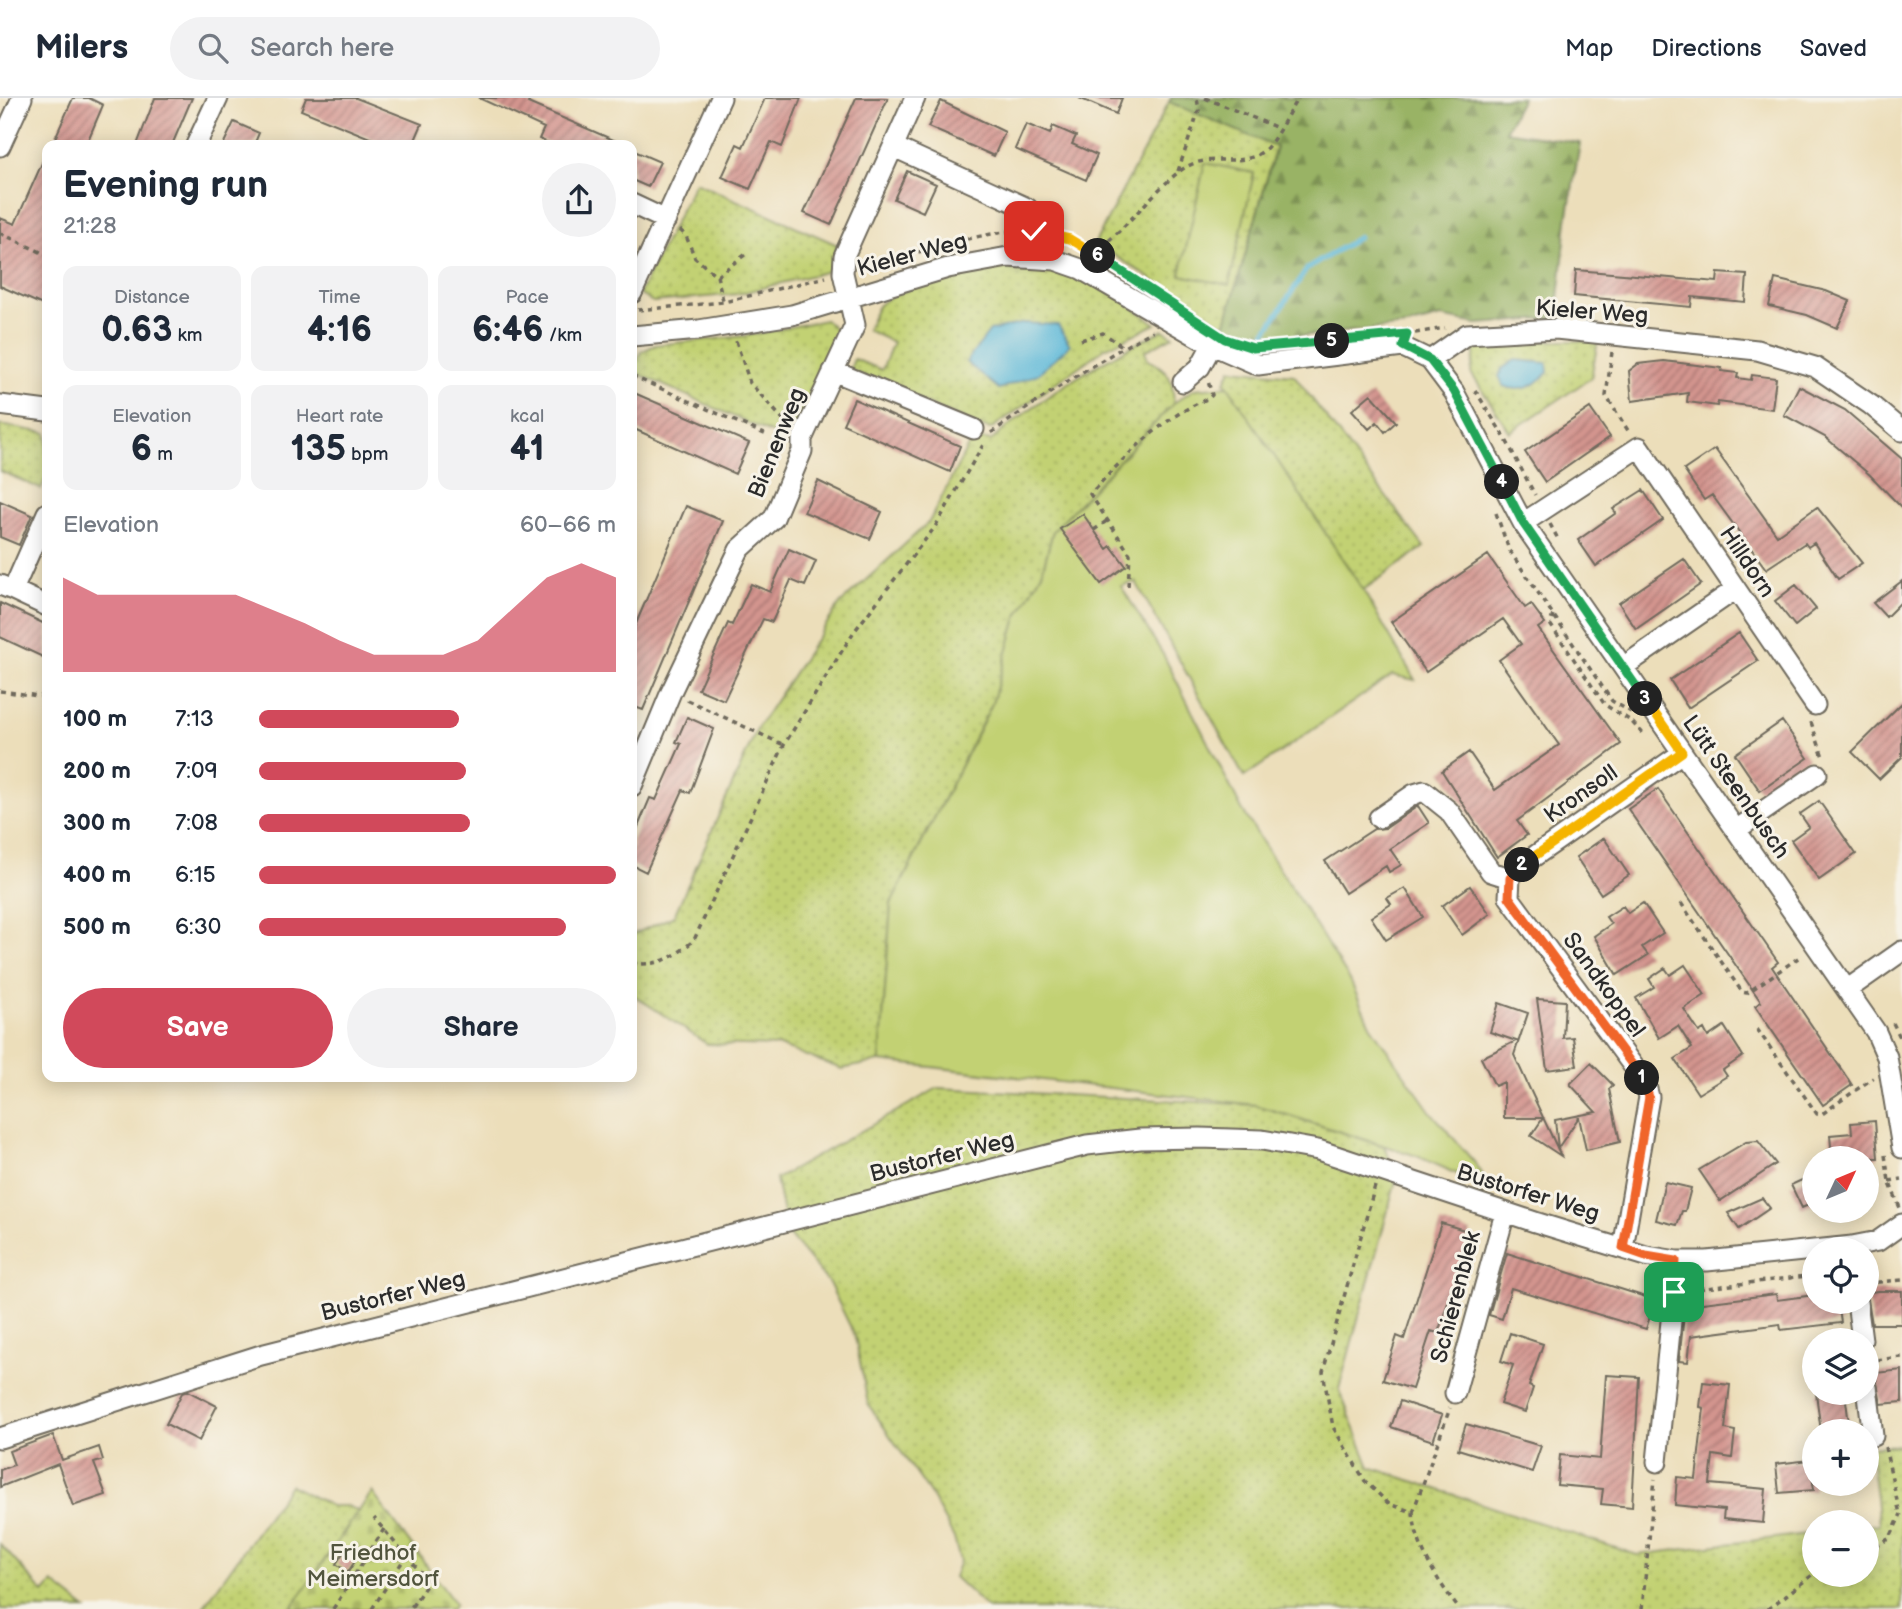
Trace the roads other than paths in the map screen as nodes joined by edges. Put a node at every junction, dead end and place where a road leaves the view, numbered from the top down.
1 (22, 98) edge
2 (218, 98) edge
3 (721, 98) edge
4 (915, 98) edge
5 (198, 140) edge
6 (0, 146) edge
7 (894, 147) junction
8 (637, 206) edge
9 (1027, 208) dead end
10 (666, 220) junction
11 (637, 282) edge
12 (849, 298) junction
13 (637, 336) edge
14 (1212, 345) junction
15 (1436, 355) junction
16 (833, 370) junction
17 (1183, 383) dead end
18 (0, 405) edge
19 (42, 410) edge
20 (974, 429) dead end
21 (1902, 431) edge
22 (42, 522) edge
23 (1523, 523) junction
24 (7, 587) edge
25 (1736, 589) junction
26 (42, 604) edge
27 (1623, 667) junction
28 (1815, 705) road end
29 (1675, 757) junction
30 (637, 774) edge
31 (1817, 774) road end
32 (1380, 818) dead end
33 (1736, 830) junction
34 (1510, 878) junction
35 (1902, 951) edge
36 (1848, 989) junction
37 (1894, 1151) edge
38 (1505, 1213) junction
39 (1902, 1224) edge
40 (1879, 1240) edge
41 (1623, 1248) junction
42 (1802, 1252) edge
43 (1676, 1261) junction
44 (1455, 1394) road end
45 (0, 1438) edge
46 (1657, 1462) road end

1 - 6 street
2 - 5 street
3 - 10 street
4 - 7 street
7 - 9 street
7 - 12 street, Bienenweg
8 - 10 street
10 - 11 street
12 - 13 street, Kieler Weg
12 - 14 street, Kieler Weg
12 - 16 street, Bienenweg
14 - 15 street, Kieler Weg
14 - 17 street
15 - 21 street, Kieler Weg
15 - 23 street, Lütt Steenbusch
16 - 20 street
16 - 30 street, Bienenweg
18 - 19 street
22 - 24 street
23 - 25 street, Hilldorn
23 - 27 street, Lütt Steenbusch
24 - 26 street
25 - 27 street
25 - 28 street, Hilldorn
27 - 29 street, Lütt Steenbusch
29 - 33 street, Lütt Steenbusch
29 - 34 street, Kronsoll
31 - 33 street
32 - 34 street
33 - 36 street, Lütt Steenbusch
34 - 41 street, Sandkoppel
35 - 36 street
36 - 37 street, Lütt Steenbusch
38 - 41 street, Bustorfer Weg
38 - 44 street, Schierenblek
38 - 45 street, Bustorfer Weg
39 - 40 street, Bustorfer Weg
41 - 43 street, Bustorfer Weg
42 - 43 street, Bustorfer Weg
43 - 46 street

